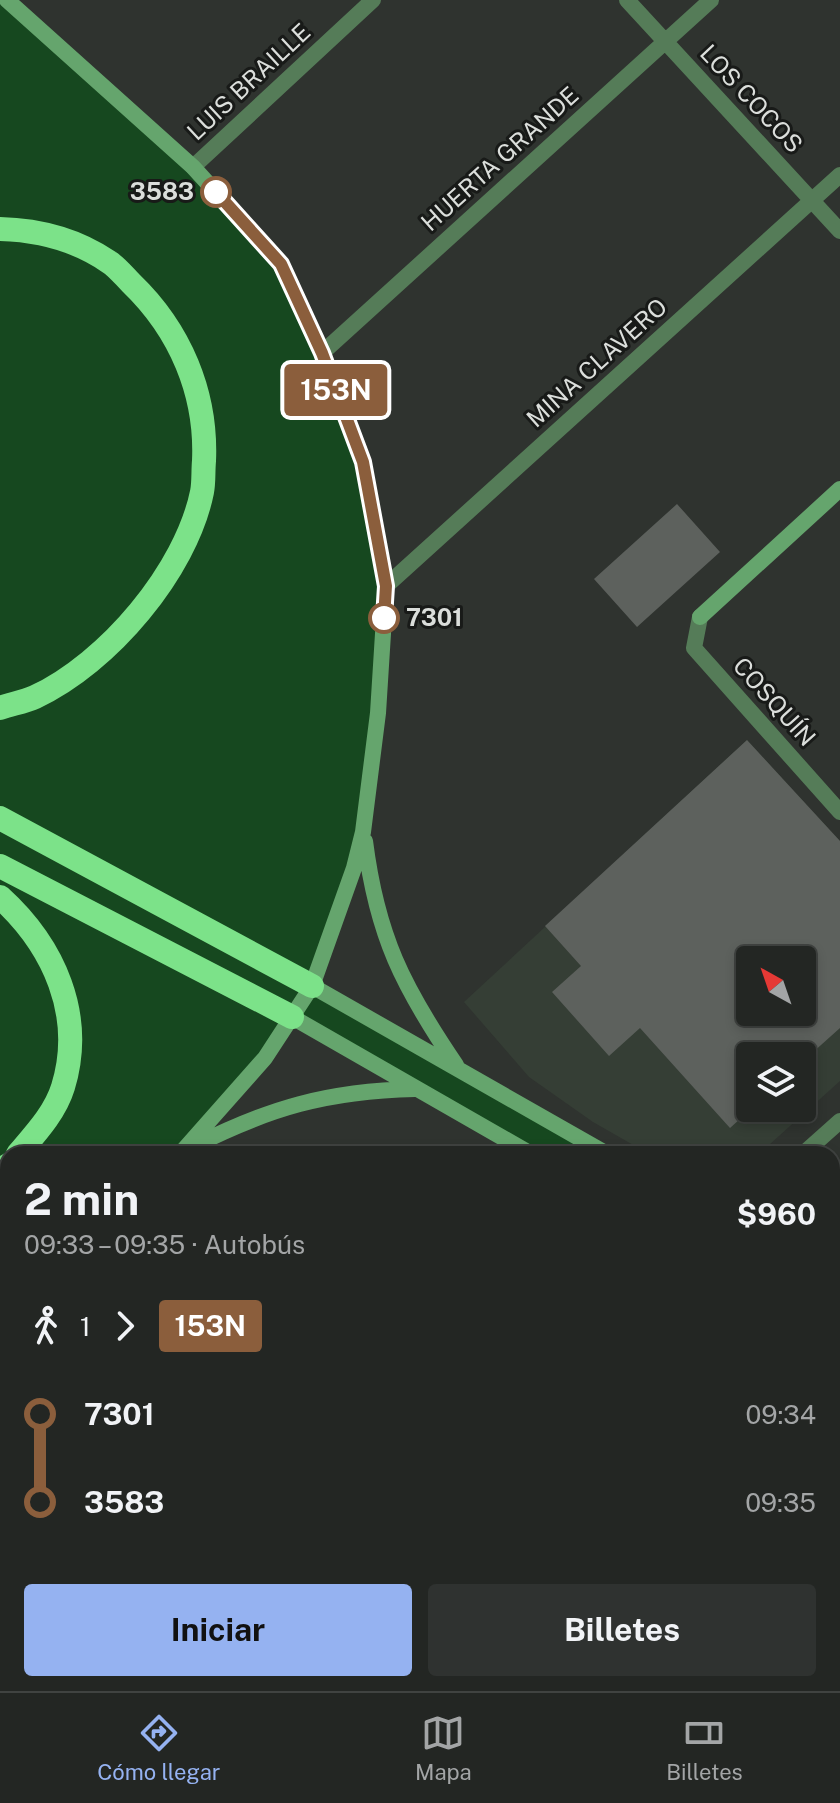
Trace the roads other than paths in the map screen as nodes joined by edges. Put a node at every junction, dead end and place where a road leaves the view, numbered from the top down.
1 (373, 0) edge
2 (627, 0) edge
3 (711, 0) edge
4 (10, 1) edge
5 (665, 41) junction
6 (193, 167) junction
7 (840, 175) edge
8 (812, 201) junction
9 (0, 229) edge
10 (840, 231) edge
11 (322, 353) junction
12 (840, 489) edge
13 (386, 586) junction
14 (700, 617) joint
15 (0, 708) edge
16 (840, 812) edge
17 (0, 818) edge
18 (363, 832) junction
19 (0, 866) edge
20 (0, 897) edge
21 (312, 986) junction
22 (292, 1017) junction
23 (459, 1070) junction
24 (418, 1089) junction
25 (840, 1121) edge
26 (25, 1146) edge
27 (187, 1146) edge
28 (194, 1146) edge
29 (517, 1146) edge
30 (593, 1146) edge
31 (812, 1146) edge

1 - 6 street, LUIS BRAILLE
2 - 5 street, LOS COCOS
3 - 5 street, HUERTA GRANDE
4 - 6 main road
5 - 8 street, LOS COCOS
5 - 11 street, HUERTA GRANDE
6 - 11 main road
7 - 8 street, MINA CLAVERO
8 - 10 street, LOS COCOS
8 - 13 street, MINA CLAVERO
9 - 15 highway
11 - 13 main road
12 - 14 main road
13 - 18 main road
14 - 16 street, COSQUÍN
17 - 21 highway
18 - 21 main road
18 - 23 main road
19 - 22 highway
20 - 26 highway
21 - 22 main road
21 - 23 main road
22 - 24 main road
22 - 27 main road
23 - 30 main road
24 - 28 main road
24 - 29 main road
25 - 31 street

